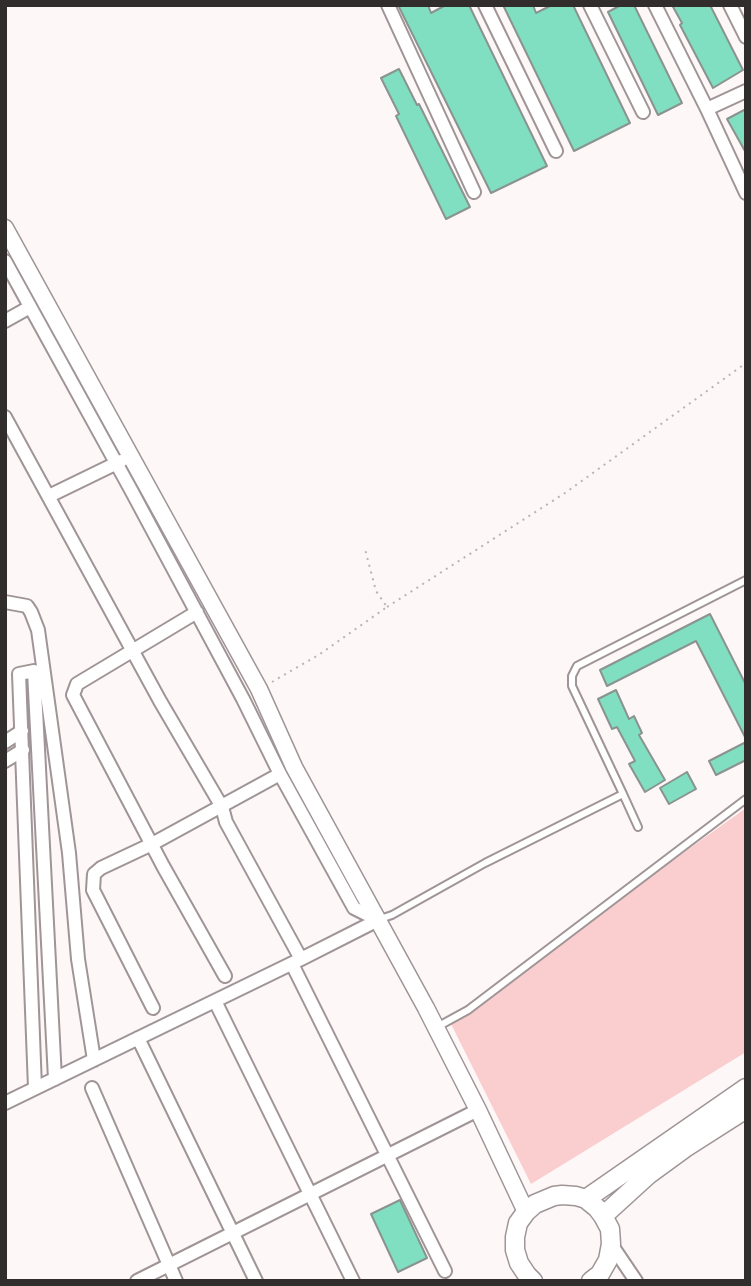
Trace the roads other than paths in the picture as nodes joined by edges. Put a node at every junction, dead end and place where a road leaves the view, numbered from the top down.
1 (388, 5) edge
2 (485, 5) edge
3 (590, 5) edge
4 (656, 5) edge
5 (730, 5) edge
6 (746, 37) edge
7 (746, 91) edge
8 (708, 109) junction
9 (643, 112) dead end
10 (556, 151) dead end
11 (474, 192) dead end
12 (746, 193) edge
13 (5, 228) edge
14 (5, 261) edge
15 (30, 307) junction
16 (5, 321) edge
17 (5, 417) edge
18 (123, 460) junction
19 (49, 496) junction
20 (746, 580) edge
21 (5, 602) edge
22 (197, 612) junction
23 (228, 633) junction
24 (212, 642) junction
25 (133, 651) junction
26 (22, 731) junction
27 (5, 742) edge
28 (23, 750) junction
29 (5, 761) edge
30 (280, 774) junction
31 (623, 794) junction
32 (746, 799) edge
33 (222, 807) junction
34 (638, 827) dead end
35 (152, 844) junction
36 (378, 920) junction
37 (297, 961) junction
38 (225, 976) dead end
39 (215, 1001) junction
40 (153, 1008) dead end
41 (435, 1028) junction
42 (138, 1038) junction
43 (94, 1060) junction
44 (55, 1079) junction
45 (35, 1088) junction
46 (92, 1088) dead end
47 (746, 1088) edge
48 (5, 1103) edge
49 (746, 1109) edge
50 (478, 1110) junction
51 (388, 1156) junction
52 (312, 1194) junction
53 (586, 1199) junction
54 (526, 1212) junction
55 (603, 1216) junction
56 (233, 1234) junction
57 (611, 1244) junction
58 (168, 1265) junction
59 (444, 1271) dead end
60 (527, 1279) edge
61 (137, 1281) edge
62 (176, 1281) edge
63 (256, 1281) edge
64 (353, 1281) edge
65 (591, 1281) edge
66 (636, 1281) edge

1 - 11 street
2 - 10 street
3 - 9 street
4 - 8 street
5 - 6 street
7 - 8 street
8 - 12 street
13 - 18 street
14 - 15 street
15 - 16 street
15 - 18 street
17 - 19 street
18 - 19 street
18 - 22 street
18 - 23 street
19 - 25 street
20 - 31 lane
21 - 43 street
22 - 24 street
22 - 25 street
23 - 24 street
23 - 36 street
24 - 30 street
25 - 33 street
25 - 35 street
26 - 27 street
26 - 28 street
26 - 44 street
28 - 29 street
28 - 45 street
30 - 33 street
30 - 36 street
31 - 34 lane
31 - 36 lane
32 - 41 lane
33 - 35 street
33 - 37 street
35 - 38 street
35 - 40 street
36 - 37 street
36 - 41 street
37 - 39 street
37 - 51 street
39 - 42 street
39 - 52 street
41 - 50 street
42 - 43 street
42 - 56 street
43 - 44 street
44 - 45 street
45 - 48 street
46 - 58 street
47 - 53 main road
49 - 55 main road
50 - 51 street
50 - 54 street
51 - 52 street
51 - 59 street
52 - 56 street
52 - 64 street
53 - 54 main road
53 - 55 main road
54 - 60 main road
55 - 57 main road
56 - 58 street
56 - 63 street
57 - 65 main road
57 - 66 street
58 - 61 street
58 - 62 street

